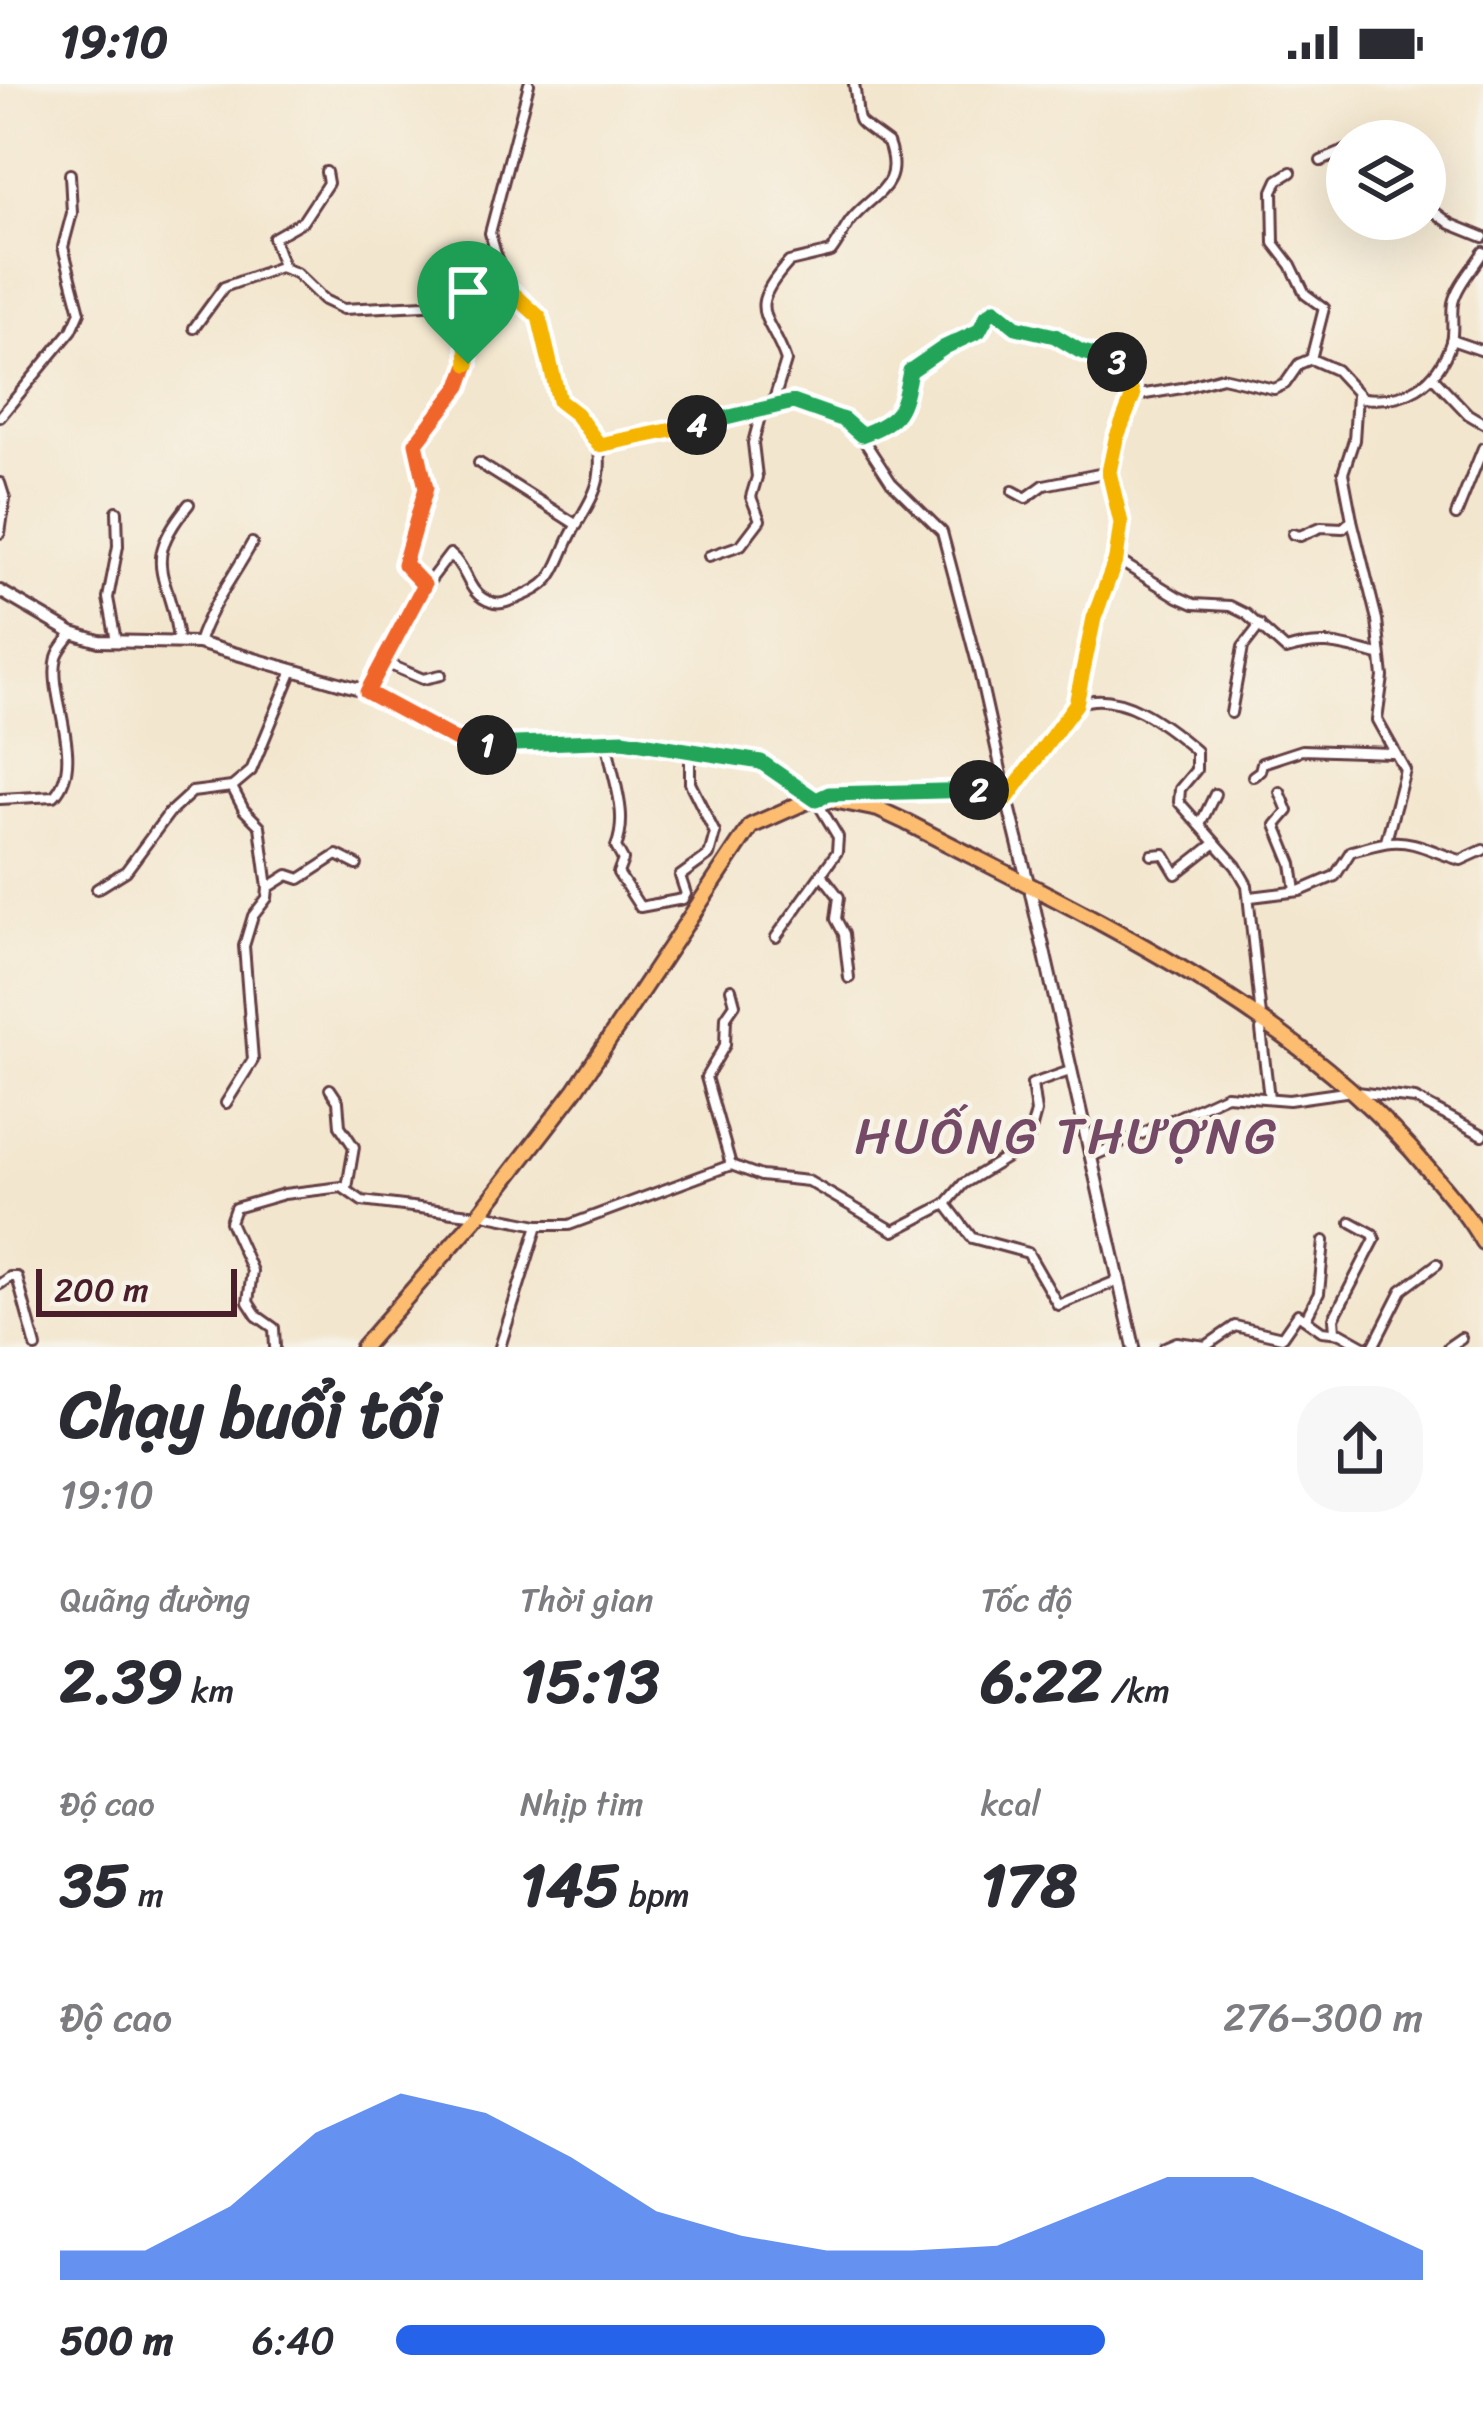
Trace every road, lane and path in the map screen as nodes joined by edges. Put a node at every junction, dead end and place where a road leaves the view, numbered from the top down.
1 (530, 84) edge
2 (854, 84) edge
3 (1326, 159) edge
4 (1322, 161) dead end
5 (326, 172) dead end
6 (1291, 172) dead end
7 (70, 174) dead end
8 (1446, 220) edge
9 (1483, 237) edge
10 (1483, 252) edge
11 (284, 268) junction
12 (505, 286) junction
13 (465, 303) junction
14 (194, 328) dead end
15 (1451, 340) junction
16 (1483, 350) edge
17 (1310, 359) junction
18 (1432, 376) junction
19 (1357, 395) junction
20 (1133, 396) junction
21 (767, 408) junction
22 (0, 417) edge
23 (1483, 423) edge
24 (861, 435) junction
25 (599, 445) junction
26 (1483, 448) edge
27 (479, 463) dead end
28 (1109, 472) junction
29 (0, 483) edge
30 (1013, 491) dead end
31 (189, 504) dead end
32 (117, 512) dead end
33 (1456, 515) dead end
34 (1352, 520) junction
35 (577, 525) junction
36 (0, 533) edge
37 (1293, 533) dead end
38 (252, 544) dead end
39 (709, 556) dead end
40 (1116, 559) junction
41 (424, 585) junction
42 (0, 591) edge
43 (1260, 625) junction
44 (72, 633) junction
45 (116, 641) junction
46 (178, 642) junction
47 (198, 643) junction
48 (1378, 655) junction
49 (383, 662) junction
50 (293, 670) junction
51 (441, 675) dead end
52 (367, 692) junction
53 (1076, 704) junction
54 (1231, 713) dead end
55 (606, 740) junction
56 (690, 751) junction
57 (1393, 753) junction
58 (1252, 776) dead end
59 (232, 787) junction
60 (1280, 792) dead end
61 (1215, 794) dead end
62 (1007, 798) junction
63 (0, 799) edge
64 (816, 800) junction
65 (1200, 825) junction
66 (1386, 842) junction
67 (1214, 844) junction
68 (1483, 850) edge
69 (1152, 855) dead end
70 (357, 865) dead end
71 (823, 876) junction
72 (268, 888) junction
73 (97, 889) dead end
74 (1030, 890) junction
75 (1295, 892) junction
76 (1251, 897) junction
77 (776, 937) dead end
78 (849, 978) dead end
79 (731, 988) dead end
80 (1261, 1026) junction
81 (1070, 1071) junction
82 (330, 1089) dead end
83 (1350, 1092) junction
84 (1270, 1098) junction
85 (226, 1103) dead end
86 (1483, 1135) edge
87 (1402, 1144) junction
88 (1089, 1157) junction
89 (731, 1165) junction
90 (347, 1188) junction
91 (946, 1204) junction
92 (483, 1215) junction
93 (1351, 1222) dead end
94 (538, 1225) junction
95 (1324, 1241) dead end
96 (1483, 1242) edge
97 (1483, 1257) edge
98 (1437, 1264) dead end
99 (1119, 1280) junction
100 (0, 1283) edge
101 (1306, 1318) junction
102 (1335, 1331) junction
103 (1461, 1338) dead end
104 (36, 1347) edge
105 (275, 1347) edge
106 (363, 1347) edge
107 (373, 1347) edge
108 (500, 1347) edge
109 (1134, 1347) edge
110 (1165, 1347) edge
111 (1369, 1347) edge
112 (1448, 1347) edge

1 - 12 street
2 - 21 street
3 - 4 street
5 - 11 street
6 - 17 street
7 - 22 street
8 - 9 street
10 - 15 street
11 - 13 street
11 - 14 street
12 - 13 street
12 - 25 street
13 - 41 street
15 - 16 street
15 - 18 street
17 - 19 street
17 - 20 street
18 - 19 street
18 - 23 street
19 - 34 street
20 - 24 street
20 - 28 street
21 - 24 street
21 - 25 street
21 - 39 street
24 - 62 street
25 - 35 street
26 - 33 street
27 - 35 street
28 - 30 street
28 - 40 street
29 - 36 street
31 - 46 street
32 - 45 street
34 - 37 street
34 - 48 street
35 - 41 street
38 - 47 street
40 - 43 street
40 - 53 street
41 - 49 street
42 - 44 street
43 - 48 street
43 - 54 street
44 - 45 street
44 - 63 street
45 - 46 street
46 - 47 street
47 - 50 street
48 - 57 street
49 - 51 street
49 - 52 street
50 - 52 street
50 - 59 street
52 - 55 street
53 - 62 street
53 - 65 street
55 - 56 street
55 - 56 street
56 - 64 street
57 - 58 street
57 - 66 street
59 - 72 street
59 - 73 street
60 - 75 street
61 - 65 street
62 - 64 street
62 - 74 street
64 - 71 street
64 - 74 highway
64 - 92 highway
65 - 67 street
66 - 68 street
66 - 75 street
67 - 69 street
67 - 76 street
70 - 72 street
71 - 77 street
71 - 78 street
72 - 85 street
74 - 80 highway
74 - 81 street
75 - 76 street
76 - 80 street
79 - 89 street
80 - 83 highway
80 - 84 street
81 - 88 street
81 - 91 street
82 - 90 street
83 - 84 street
83 - 86 street
83 - 87 highway
84 - 88 street
87 - 96 highway
87 - 97 highway
88 - 99 street
89 - 91 street
89 - 94 street
90 - 92 street
90 - 105 street
91 - 99 street
92 - 94 street
92 - 106 highway
92 - 107 highway
93 - 102 street
94 - 108 street
95 - 101 street
98 - 111 street
99 - 109 street
100 - 104 street
101 - 102 street
101 - 110 street
102 - 111 street
103 - 112 street

